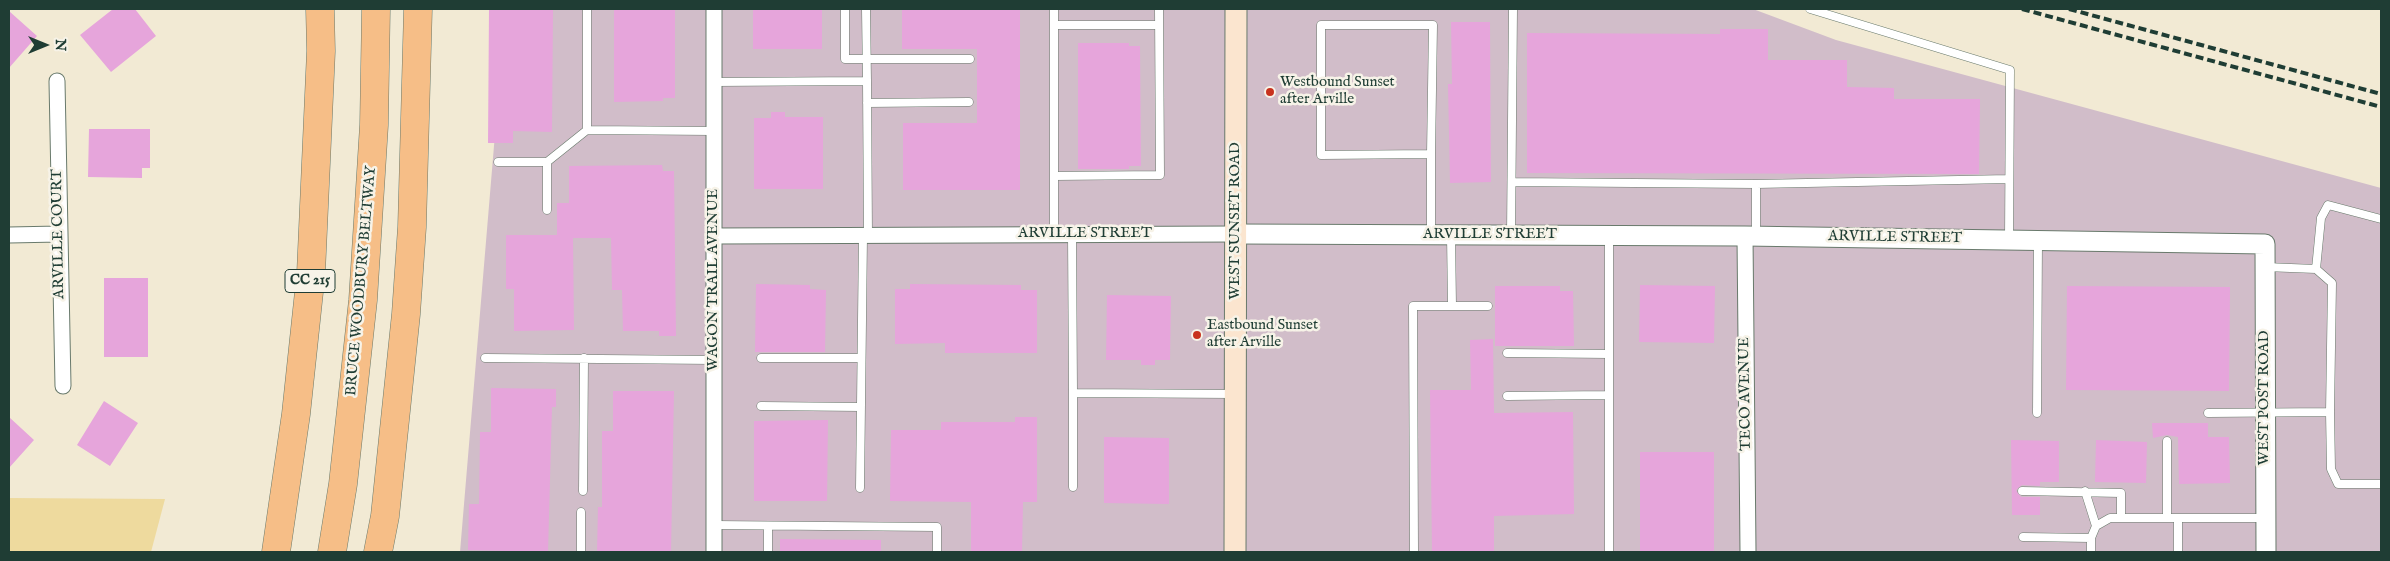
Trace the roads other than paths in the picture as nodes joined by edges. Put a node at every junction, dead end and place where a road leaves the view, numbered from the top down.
1 (320, 9) edge
2 (376, 9) edge
3 (418, 9) edge
4 (429, 9) edge
5 (587, 9) edge
6 (714, 9) edge
7 (845, 9) edge
8 (866, 9) edge
9 (1054, 9) edge
10 (1159, 9) edge
11 (1236, 9) edge
12 (1513, 9) edge
13 (1810, 9) edge
14 (1054, 25) junction
15 (1159, 25) junction
16 (867, 59) junction
17 (970, 59) dead end
18 (57, 81) dead end
19 (416, 81) junction
20 (867, 81) junction
21 (714, 82) junction
22 (969, 102) dead end
23 (867, 103) junction
24 (587, 130) junction
25 (713, 131) junction
26 (1431, 154) junction
27 (498, 162) dead end
28 (547, 162) junction
29 (1054, 176) junction
30 (2010, 179) junction
31 (1512, 182) junction
32 (1756, 184) junction
33 (547, 210) dead end
34 (2381, 219) edge
35 (59, 234) junction
36 (1054, 234) junction
37 (1072, 234) junction
38 (1236, 234) junction
39 (9, 235) edge
40 (1431, 235) junction
41 (1451, 235) junction
42 (1511, 235) junction
43 (1609, 235) junction
44 (715, 236) junction
45 (865, 236) junction
46 (1750, 236) junction
47 (2009, 240) junction
48 (2038, 240) junction
49 (2265, 244) joint
50 (2265, 267) junction
51 (2316, 269) junction
52 (1452, 306) junction
53 (1488, 306) dead end
54 (1507, 353) dead end
55 (1609, 354) junction
56 (485, 358) dead end
57 (584, 358) junction
58 (761, 358) dead end
59 (861, 358) junction
60 (715, 360) junction
61 (63, 386) dead end
62 (1073, 393) junction
63 (1236, 394) junction
64 (1609, 395) junction
65 (1507, 396) dead end
66 (761, 406) dead end
67 (860, 407) junction
68 (2330, 412) junction
69 (2037, 413) dead end
70 (2208, 413) dead end
71 (2265, 414) junction
72 (2167, 441) dead end
73 (2381, 484) edge
74 (1073, 487) dead end
75 (860, 488) dead end
76 (583, 491) dead end
77 (2022, 491) dead end
78 (2085, 491) junction
79 (581, 512) dead end
80 (2121, 518) junction
81 (2167, 518) junction
82 (2178, 518) junction
83 (2266, 518) junction
84 (714, 525) junction
85 (768, 526) junction
86 (2096, 526) junction
87 (2022, 537) dead end
88 (2091, 538) junction
89 (276, 552) edge
90 (332, 552) edge
91 (378, 552) edge
92 (581, 552) edge
93 (714, 552) edge
94 (768, 552) edge
95 (937, 552) edge
96 (1235, 552) edge
97 (1414, 552) edge
98 (1610, 552) edge
99 (1748, 552) edge
100 (2091, 552) edge
101 (2178, 552) edge
102 (2266, 552) edge

1 - 89 highway, CC 215
2 - 90 highway, BRUCE WOODBURY BELTWAY
3 - 19 highway
4 - 19 highway
5 - 24 lane
6 - 21 street, WAGON TRAIL AVENUE
7 - 16 lane
8 - 16 lane
9 - 14 lane
10 - 15 lane
11 - 38 main road, WEST SUNSET ROAD
12 - 31 lane
13 - 30 lane
14 - 15 lane
14 - 29 lane
15 - 29 lane
16 - 17 lane
16 - 20 lane
18 - 35 street, ARVILLE COURT
19 - 91 highway
20 - 21 lane
20 - 23 lane
21 - 25 street, WAGON TRAIL AVENUE
22 - 23 lane
23 - 45 lane
24 - 25 lane
24 - 28 lane
25 - 44 street, WAGON TRAIL AVENUE
26 - 26 lane
26 - 40 lane
27 - 28 lane
28 - 33 lane
29 - 36 lane
30 - 32 lane
30 - 47 lane
31 - 32 lane
31 - 42 lane
32 - 46 lane
34 - 51 lane
35 - 39 street
35 - 61 street, ARVILLE COURT
36 - 37 street, ARVILLE STREET
36 - 45 street, ARVILLE STREET
37 - 38 street, ARVILLE STREET
37 - 62 lane
38 - 40 street, ARVILLE STREET
38 - 63 main road, WEST SUNSET ROAD
40 - 41 street, ARVILLE STREET
41 - 42 street, ARVILLE STREET
41 - 52 lane
42 - 43 street, ARVILLE STREET
43 - 46 street, ARVILLE STREET
43 - 55 lane
44 - 45 street, ARVILLE STREET
44 - 60 street, WAGON TRAIL AVENUE
45 - 59 lane
46 - 47 street, ARVILLE STREET
46 - 99 street, TECO AVENUE
47 - 48 street, ARVILLE STREET
48 - 49 street, ARVILLE STREET
48 - 69 lane
49 - 50 street, WEST POST ROAD
50 - 51 lane
50 - 71 street, WEST POST ROAD
51 - 68 lane
52 - 53 lane
52 - 97 lane
54 - 55 lane
55 - 64 lane
56 - 57 lane
57 - 60 lane
57 - 76 lane
58 - 59 lane
59 - 67 lane
60 - 84 street, WAGON TRAIL AVENUE
62 - 63 lane
62 - 74 lane
63 - 96 main road, WEST SUNSET ROAD
64 - 65 lane
64 - 98 lane
66 - 67 lane
67 - 75 lane
68 - 71 lane
68 - 73 lane
70 - 71 lane
71 - 83 street, WEST POST ROAD
72 - 81 lane
77 - 78 lane
78 - 80 lane
78 - 86 lane
79 - 92 lane
80 - 81 lane
80 - 86 lane
81 - 82 lane
82 - 83 lane
82 - 101 lane
83 - 102 street, WEST POST ROAD
84 - 85 lane
84 - 93 street, WAGON TRAIL AVENUE
85 - 94 lane
85 - 95 lane
86 - 88 lane
87 - 88 lane
88 - 100 lane

